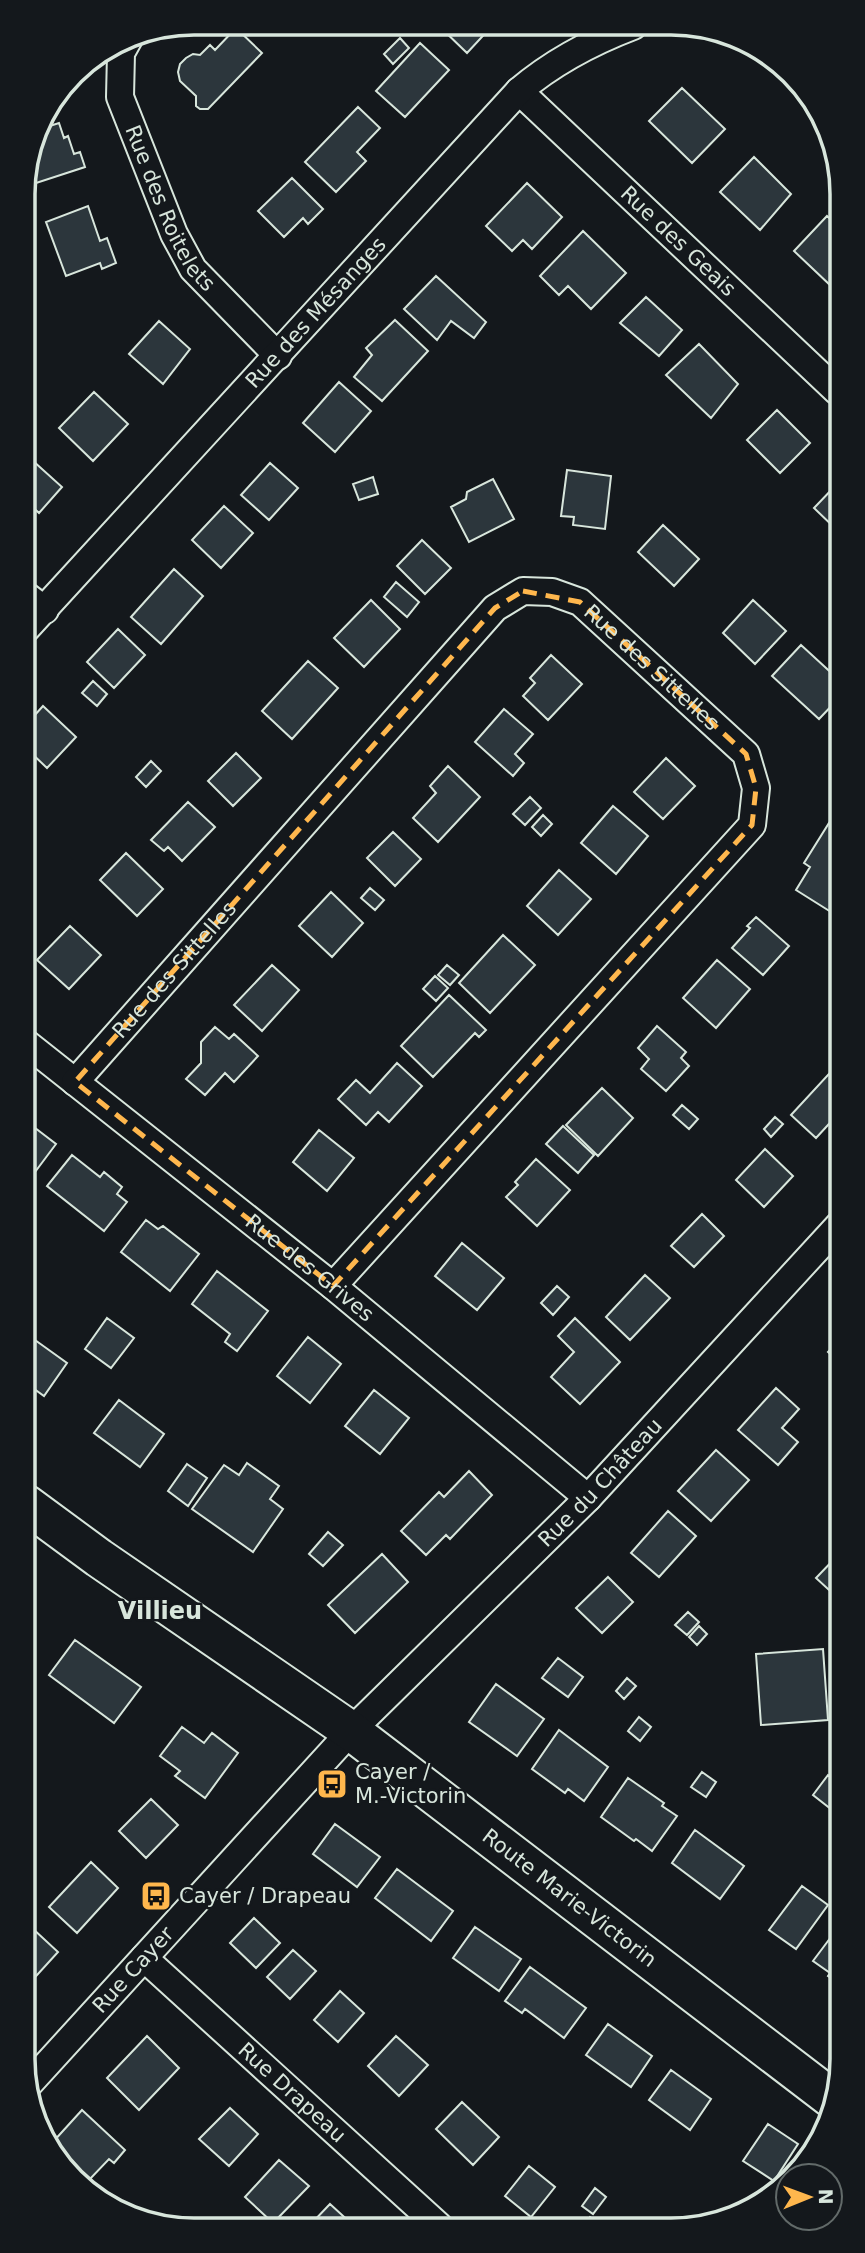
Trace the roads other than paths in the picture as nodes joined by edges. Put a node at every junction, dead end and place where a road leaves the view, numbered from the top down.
1 (609, 35) edge
2 (121, 53) edge
3 (519, 91) junction
4 (278, 356) junction
5 (830, 384) edge
6 (35, 602) edge
7 (35, 1050) edge
8 (75, 1082) junction
9 (830, 1240) edge
10 (333, 1286) junction
11 (588, 1498) junction
12 (35, 1511) edge
13 (351, 1731) junction
14 (144, 1958) junction
15 (36, 2077) edge
16 (826, 2094) edge
17 (430, 2218) edge

1 - 3 street, Rue des Mésanges
2 - 4 street, Rue des Roitelets
3 - 4 street, Rue des Mésanges
3 - 5 street, Rue des Geais
4 - 6 street, Rue des Mésanges
7 - 8 street, Rue des Grives
8 - 10 street, Rue des Grives
8 - 10 street, Rue des Sittelles
9 - 11 street, Rue du Château
10 - 11 street, Rue des Grives
11 - 13 street, Rue du Château
12 - 13 main road, Route Marie-Victorin
13 - 14 street, Rue Cayer
13 - 16 main road, Route Marie-Victorin
14 - 15 street, Rue Cayer
14 - 17 street, Rue Drapeau

